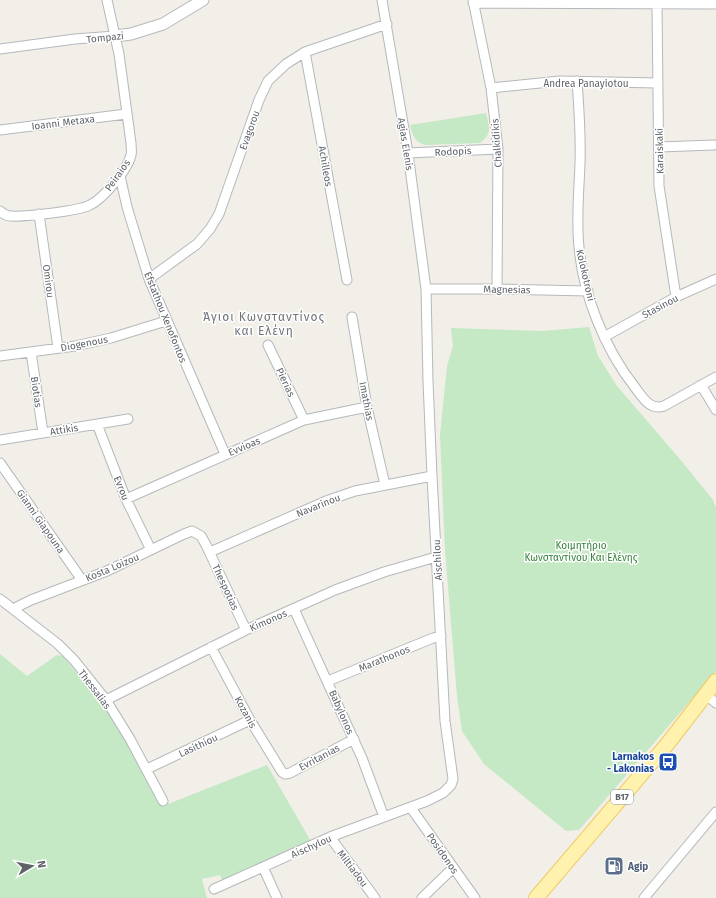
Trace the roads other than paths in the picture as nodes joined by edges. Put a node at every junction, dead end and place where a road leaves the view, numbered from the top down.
1 (107, 0) edge
2 (202, 0) edge
3 (382, 0) edge
4 (473, 1) edge
5 (657, 4) junction
6 (716, 4) edge
7 (387, 24) junction
8 (115, 36) junction
9 (0, 49) edge
10 (305, 52) junction
11 (577, 81) junction
12 (657, 83) junction
13 (491, 88) junction
14 (126, 114) junction
15 (0, 130) edge
16 (714, 145) dead end
17 (658, 147) junction
18 (498, 149) junction
19 (408, 153) junction
20 (120, 176) junction
21 (0, 211) edge
22 (39, 214) junction
23 (149, 279) junction
24 (716, 279) edge
25 (347, 280) dead end
26 (426, 289) junction
27 (497, 289) junction
28 (588, 291) junction
29 (676, 297) junction
30 (352, 317) dead end
31 (166, 321) junction
32 (604, 337) junction
33 (268, 345) dead end
34 (58, 348) junction
35 (31, 352) junction
36 (0, 356) edge
37 (716, 377) edge
38 (701, 385) junction
39 (367, 407) junction
40 (716, 410) edge
41 (128, 420) dead end
42 (304, 420) junction
43 (97, 424) junction
44 (43, 433) junction
45 (0, 440) edge
46 (225, 454) junction
47 (0, 463) edge
48 (432, 476) junction
49 (385, 484) junction
50 (126, 499) junction
51 (208, 549) junction
52 (151, 550) junction
53 (436, 557) junction
54 (82, 580) junction
55 (0, 599) edge
56 (13, 609) junction
57 (294, 609) junction
58 (246, 630) junction
59 (441, 636) junction
60 (211, 647) junction
61 (328, 681) junction
62 (716, 682) edge
63 (705, 694) junction
64 (106, 700) junction
65 (716, 703) edge
66 (250, 720) junction
67 (354, 739) junction
68 (147, 769) junction
69 (285, 774) joint
70 (163, 801) dead end
71 (411, 808) junction
72 (716, 812) edge
73 (384, 817) junction
74 (708, 822) junction
75 (716, 828) edge
76 (330, 837) junction
77 (263, 867) junction
78 (453, 868) junction
79 (214, 889) dead end
80 (650, 896) edge
81 (277, 898) edge
82 (375, 898) edge
83 (422, 898) edge
84 (475, 898) edge
85 (536, 898) edge

1 - 8 street, Peiraios
2 - 8 street, Tompazi
3 - 7 street, Agias Elenis
4 - 5 street
4 - 13 street, Chalkidikis
5 - 6 street
5 - 12 street, Karaiskaki
7 - 10 street, Evagorou
7 - 19 street, Agias Elenis
8 - 9 street, Tompazi
8 - 14 street, Peiraios
10 - 23 street, Evagorou
10 - 25 street, Achilleos
11 - 12 street, Andrea Panayiotou
11 - 13 street, Andrea Panayiotou
11 - 28 street, Kolokotroni
12 - 17 street, Karaiskaki
13 - 18 street, Chalkidikis
14 - 15 street, Ioanni Metaxa
14 - 20 street, Peiraios
16 - 17 street
17 - 29 street, Karaiskaki
18 - 19 street, Rodopis
18 - 27 street, Chalkidikis
19 - 26 street, Agias Elenis
20 - 22 street, Peiraios
20 - 23 street, Efstathou Xenofontos
21 - 22 street, Peiraios
22 - 34 street, Omirou
23 - 31 street, Efstathou Xenofontos
24 - 29 street, Stasinou
26 - 27 street, Magnesias
26 - 48 street, Aischilou
27 - 28 street, Magnesias
28 - 32 street, Kolokotroni
29 - 32 street, Stasinou
30 - 39 street, Imathias
31 - 34 street, Diogenous
31 - 46 street, Efstathou Xenofontos
32 - 38 street, Kolokotroni
33 - 42 street, Pierias
34 - 35 street, Diogenous
35 - 36 street, Diogenous
35 - 44 street, Biotias
37 - 38 street
38 - 40 street
39 - 42 street, Evvioas
39 - 49 street, Imathias
41 - 43 street, Attikis
42 - 46 street, Evvioas
43 - 44 street, Attikis
43 - 50 street, Evrou
44 - 45 street, Attikis
46 - 50 street, Evvioas
47 - 54 street, Gianni Giapouna
48 - 49 street, Navarinou
48 - 53 street, Aischilou
49 - 51 street, Navarinou
50 - 52 street, Evrou
51 - 52 street, Kosta Loizou
51 - 58 street, Thespotias
52 - 54 street, Kosta Loizou
53 - 57 street, Kimonos
53 - 59 street, Aischilou
54 - 56 street, Kosta Loizou
55 - 56 street, Thessalias
56 - 64 street, Thessalias
57 - 58 street, Kimonos
57 - 61 street, Babylonos
58 - 60 street, Kimonos
59 - 61 street, Marathonos
59 - 71 street, Aischilou
60 - 64 street, Kimonos
60 - 66 street, Kozanis
61 - 67 street, Babylonos
62 - 63 main road, B17
63 - 65 street
63 - 85 main road, B17
64 - 68 street, Thessalias
66 - 68 street, Lasithiou
66 - 69 street, Kozanis
67 - 69 street, Evritanias
67 - 73 street, Babylonos
68 - 70 street, Thessalias
71 - 73 street, Aischylou
71 - 78 street, Posidonos
72 - 74 street
73 - 76 street, Aischylou
74 - 75 street
74 - 80 street
76 - 77 street, Aischylou
76 - 82 street, Miltiadou
77 - 79 street, Aischylou
77 - 81 street
78 - 83 street
78 - 84 street, Posidonos

